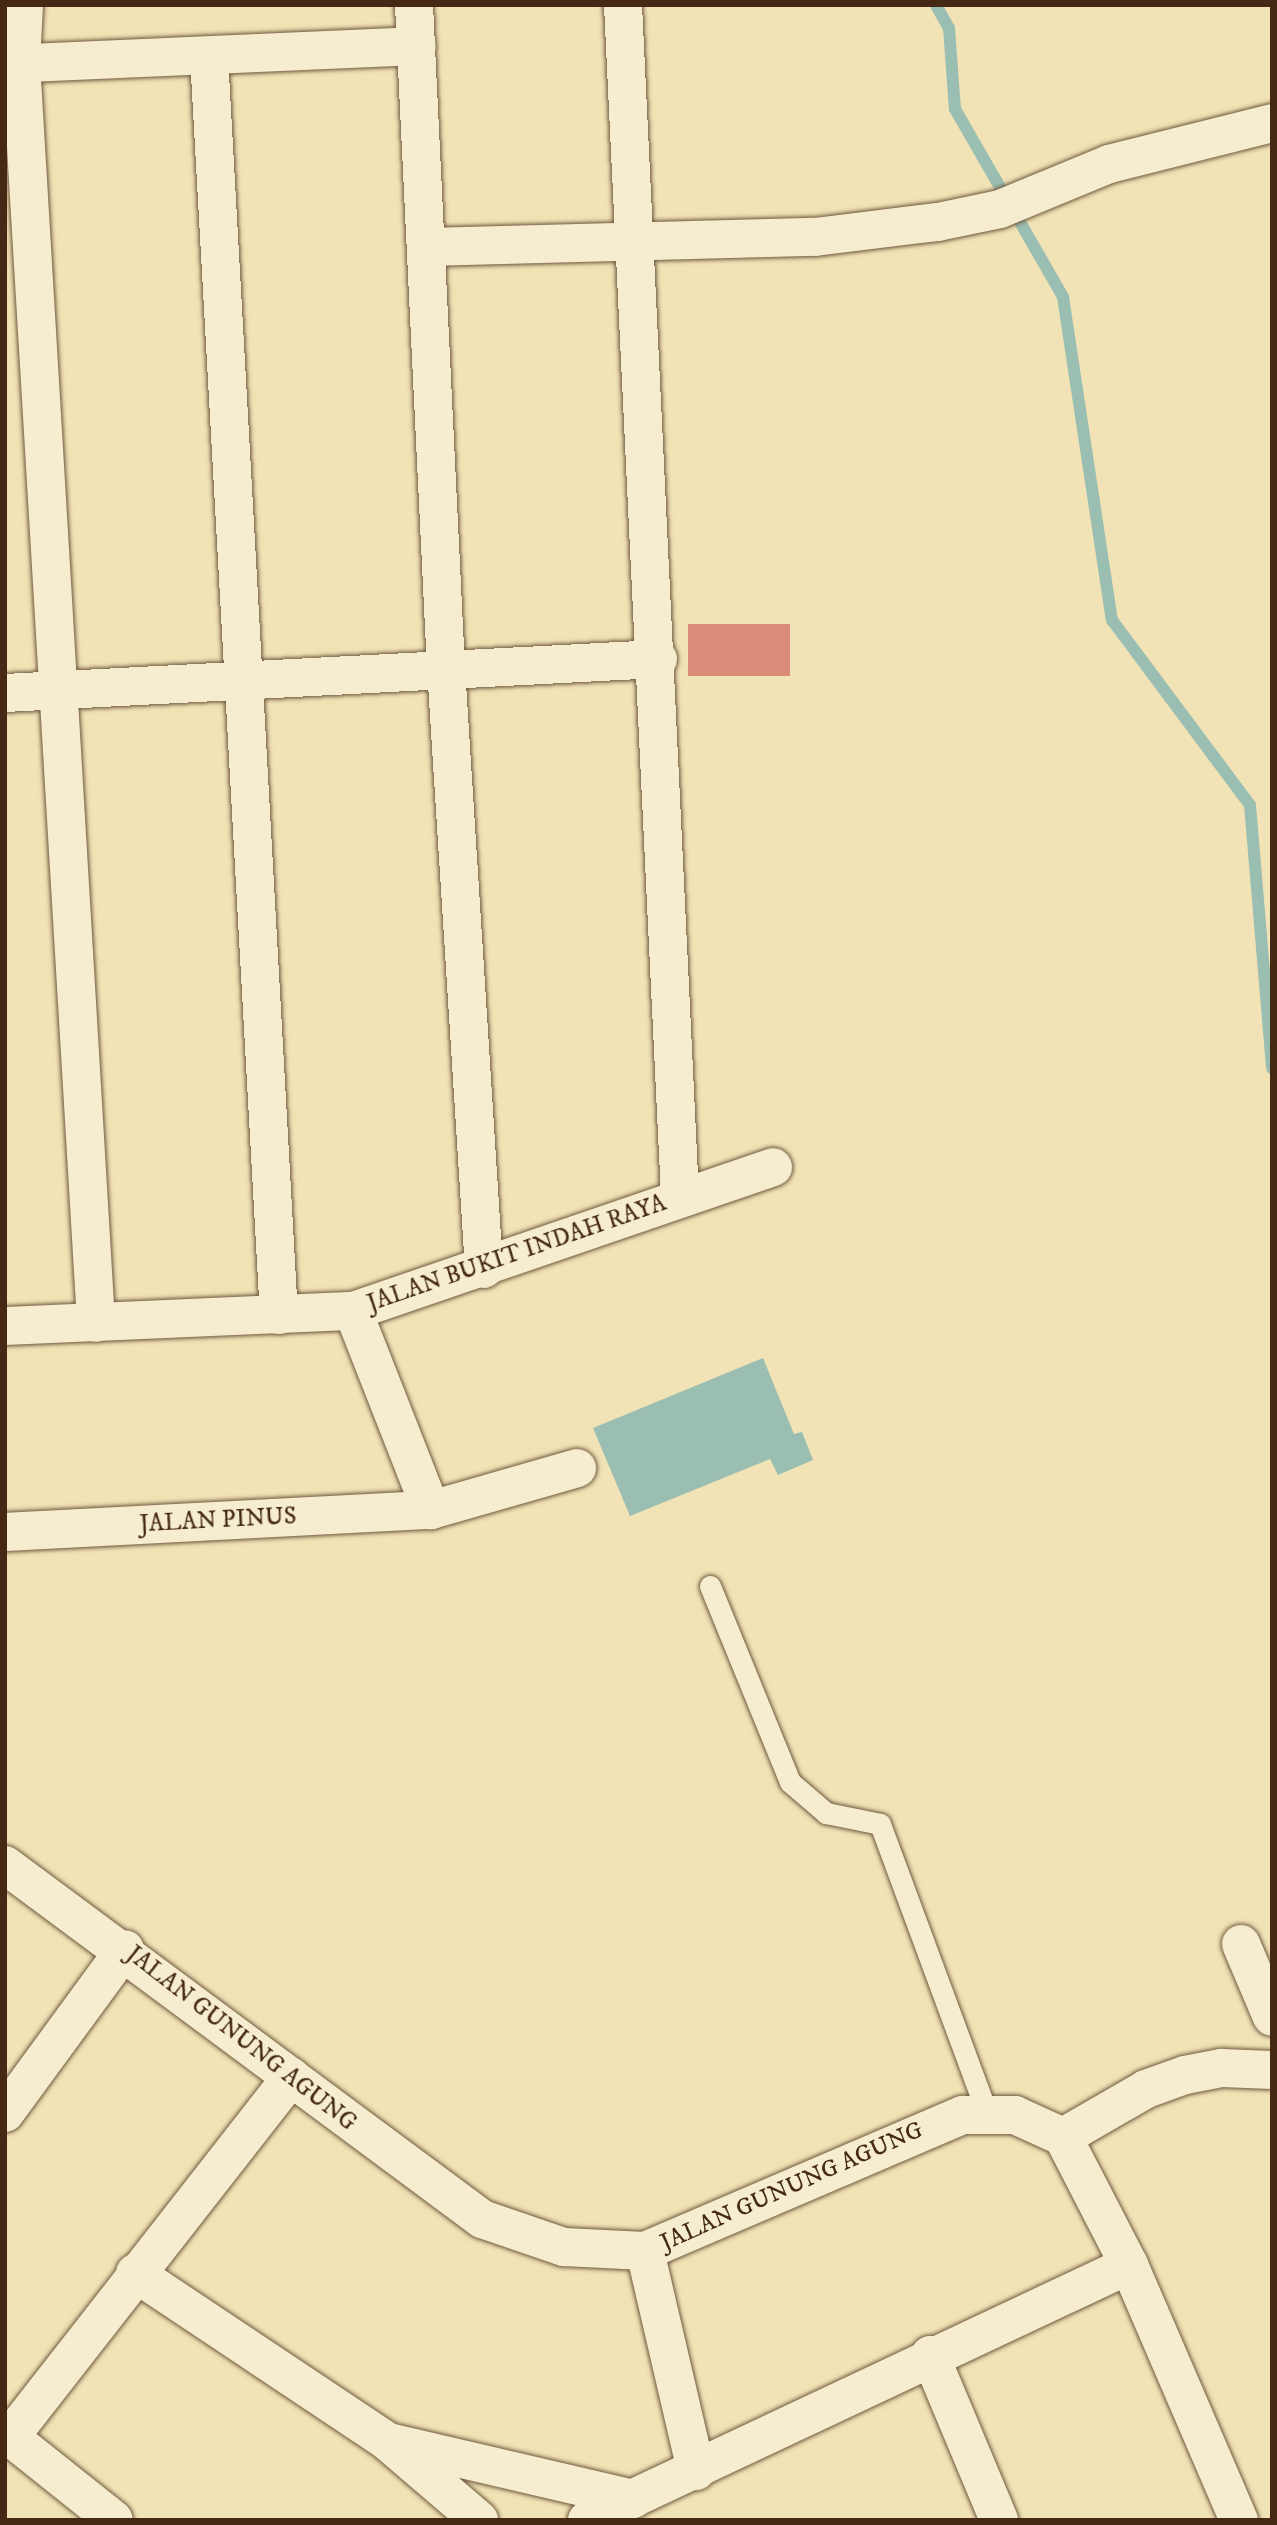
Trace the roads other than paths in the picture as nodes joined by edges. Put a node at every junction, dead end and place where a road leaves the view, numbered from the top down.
1 (24, 5) edge
2 (414, 5) edge
3 (623, 5) edge
4 (417, 46) junction
5 (209, 56) junction
6 (13, 63) edge
7 (1272, 123) edge
8 (636, 243) junction
9 (427, 247) junction
10 (658, 659) junction
11 (446, 668) junction
12 (242, 680) junction
13 (57, 690) junction
14 (5, 692) edge
15 (773, 1167) dead end
16 (681, 1198) junction
17 (484, 1269) junction
18 (353, 1311) junction
19 (279, 1315) junction
20 (96, 1324) junction
21 (5, 1326) edge
22 (577, 1468) dead end
23 (431, 1510) junction
24 (5, 1532) edge
25 (710, 1586) dead end
26 (5, 1865) edge
27 (1241, 1944) dead end
28 (125, 1949) junction
29 (1272, 2017) edge
30 (1272, 2070) edge
31 (291, 2077) junction
32 (986, 2110) junction
33 (5, 2113) edge
34 (1063, 2137) junction
35 (645, 2252) junction
36 (1129, 2265) junction
37 (135, 2273) junction
38 (930, 2355) junction
39 (8, 2435) edge
40 (388, 2442) junction
41 (696, 2471) junction
42 (634, 2499) junction
43 (114, 2520) edge
44 (479, 2520) edge
45 (586, 2520) edge
46 (999, 2520) edge
47 (1239, 2520) edge

1 - 6 street
2 - 4 street
3 - 8 street
4 - 5 street
4 - 9 street
5 - 6 street
5 - 12 street
6 - 13 street
7 - 8 street
8 - 9 street
8 - 10 street
9 - 11 street
10 - 11 street
10 - 16 street
11 - 12 street
11 - 17 street
12 - 13 street
12 - 19 street
13 - 14 street
13 - 20 street
15 - 16 street, JALAN BUKIT INDAH RAYA
16 - 17 street, JALAN BUKIT INDAH RAYA
17 - 18 street, JALAN BUKIT INDAH RAYA
18 - 19 street, JALAN BUKIT INDAH RAYA
18 - 23 street
19 - 20 street, JALAN BUKIT INDAH RAYA
20 - 21 street, JALAN BUKIT INDAH RAYA
22 - 23 street, JALAN PINUS
23 - 24 street, JALAN PINUS
25 - 32 lane
26 - 28 street, JALAN GUNUNG AGUNG
27 - 29 street
28 - 31 street, JALAN GUNUNG AGUNG
28 - 33 street
30 - 34 street
31 - 35 street, JALAN GUNUNG AGUNG
31 - 37 street
32 - 34 street, JALAN GUNUNG AGUNG
32 - 35 street, JALAN GUNUNG AGUNG
34 - 36 street
35 - 41 street
36 - 38 street
36 - 47 street
37 - 39 street
37 - 40 street
38 - 41 street
38 - 46 street
39 - 43 street
40 - 42 street
40 - 44 street
41 - 42 street
42 - 45 street

